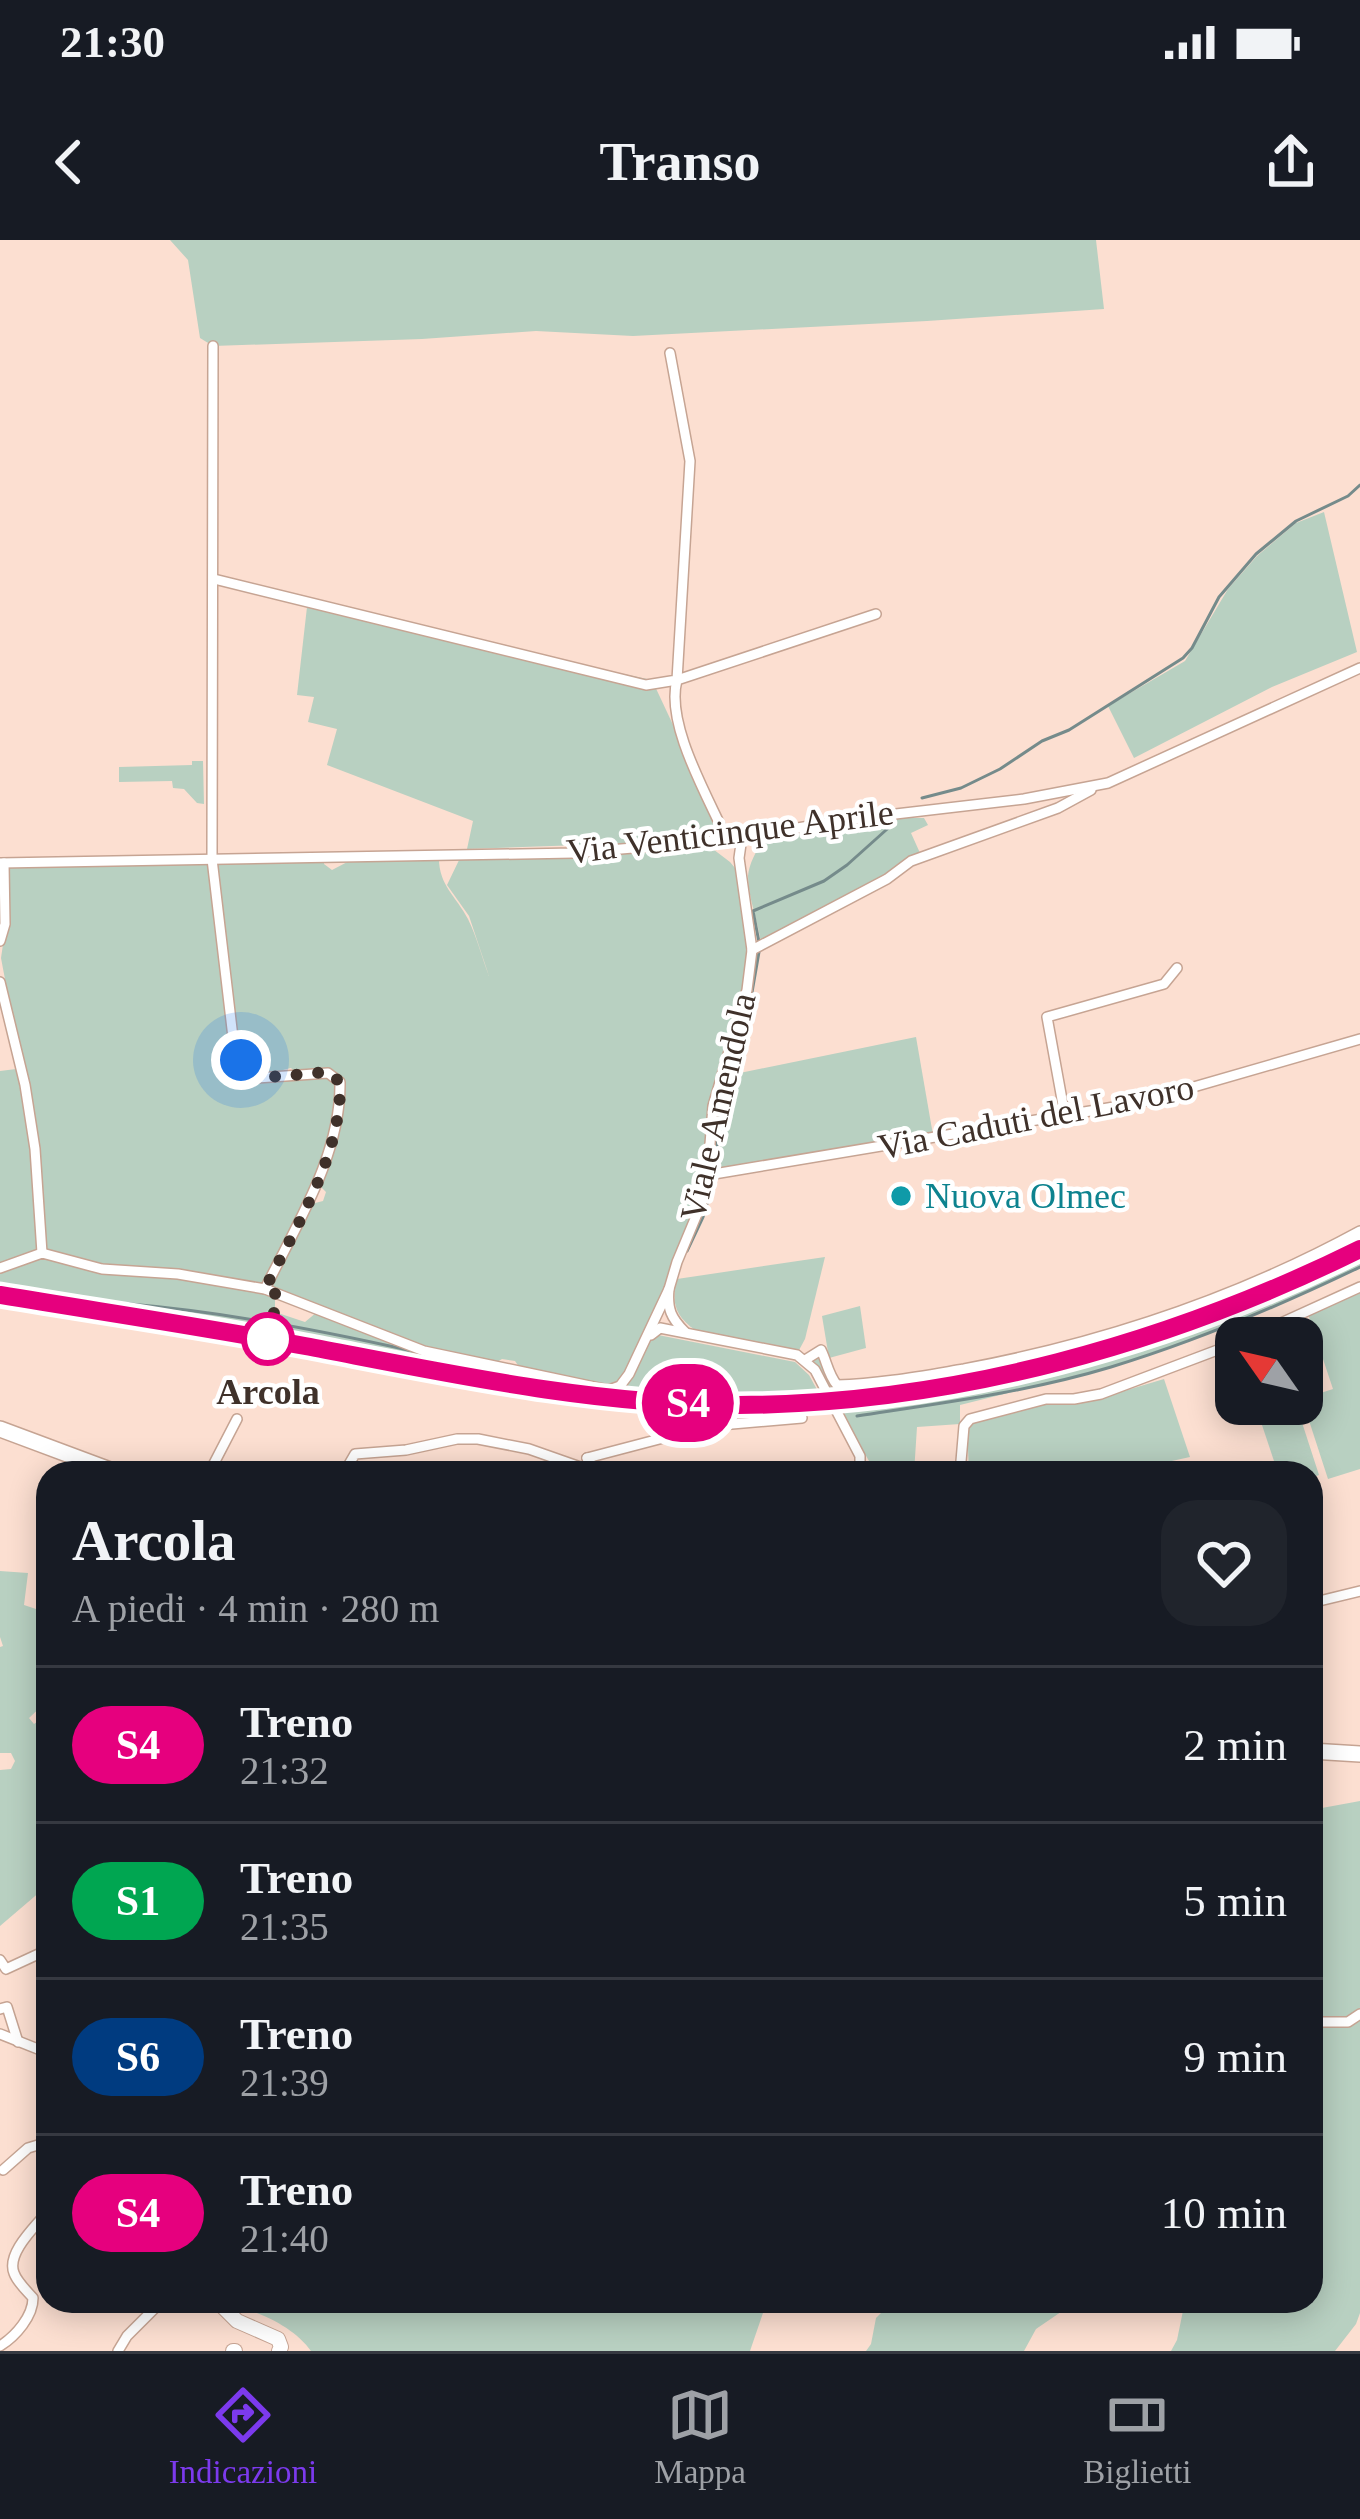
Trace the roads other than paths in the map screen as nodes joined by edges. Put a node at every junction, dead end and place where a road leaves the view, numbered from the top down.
1 (213, 346) dead end
2 (670, 353) dead end
3 (214, 579) junction
4 (876, 614) dead end
5 (1360, 668) edge
6 (677, 680) junction
7 (1095, 787) junction
8 (742, 837) junction
9 (727, 840) junction
10 (212, 859) junction
11 (2, 863) edge
12 (0, 941) edge
13 (758, 947) junction
14 (1177, 968) dead end
15 (0, 982) edge
16 (1360, 1039) edge
17 (1065, 1116) junction
18 (713, 1175) junction
19 (1360, 1232) edge
20 (42, 1253) junction
21 (0, 1268) edge
22 (1360, 1287) edge
23 (265, 1289) junction
24 (669, 1289) junction
25 (1294, 1317) edge
26 (685, 1332) junction
27 (647, 1337) junction
28 (1215, 1351) edge
29 (805, 1360) junction
30 (802, 1418) dead end
31 (237, 1419) dead end
32 (0, 1429) edge
33 (86, 1461) edge
34 (215, 1461) edge
35 (349, 1461) edge
36 (567, 1461) edge
37 (599, 1461) edge
38 (860, 1461) edge
39 (960, 1461) edge
40 (1360, 1591) edge
41 (1323, 1600) edge
42 (1323, 1752) edge
43 (1360, 1754) edge
44 (36, 1956) edge
45 (0, 1960) edge
46 (0, 2008) edge
47 (1360, 2014) edge
48 (1323, 2024) edge
49 (0, 2034) edge
50 (18, 2042) junction
51 (36, 2049) edge
52 (36, 2145) edge
53 (3, 2170) dead end
54 (36, 2227) edge
55 (150, 2313) edge
56 (229, 2313) edge
57 (0, 2346) edge
58 (118, 2351) edge
59 (279, 2351) edge

1 - 3 street
2 - 6 street
3 - 6 street
3 - 10 street
4 - 6 street
5 - 7 street, Via Venticinque Aprile
6 - 9 street
7 - 8 street, Via Venticinque Aprile
7 - 13 street
8 - 9 street, Via Venticinque Aprile
8 - 13 street, Viale Amendola
9 - 10 street, Via Venticinque Aprile
10 - 11 street, Via Venticinque Aprile
10 - 23 street
11 - 12 street
13 - 18 street, Viale Amendola
14 - 17 street
15 - 20 street
16 - 17 street, Via Caduti del Lavoro
17 - 18 street, Via Caduti del Lavoro
18 - 24 street, Viale Amendola
19 - 29 street
20 - 21 street
20 - 23 street
22 - 25 street
23 - 27 street, Viale Amendola
24 - 26 street
24 - 27 street, Viale Amendola
26 - 27 street
26 - 29 street
28 - 39 street
29 - 38 street
30 - 37 street
31 - 34 street
32 - 33 main road
35 - 36 street
40 - 41 street
42 - 43 main road
44 - 45 street
46 - 50 street
47 - 48 street
49 - 50 street
50 - 51 street
52 - 53 street
54 - 57 street
55 - 58 street
56 - 59 street

